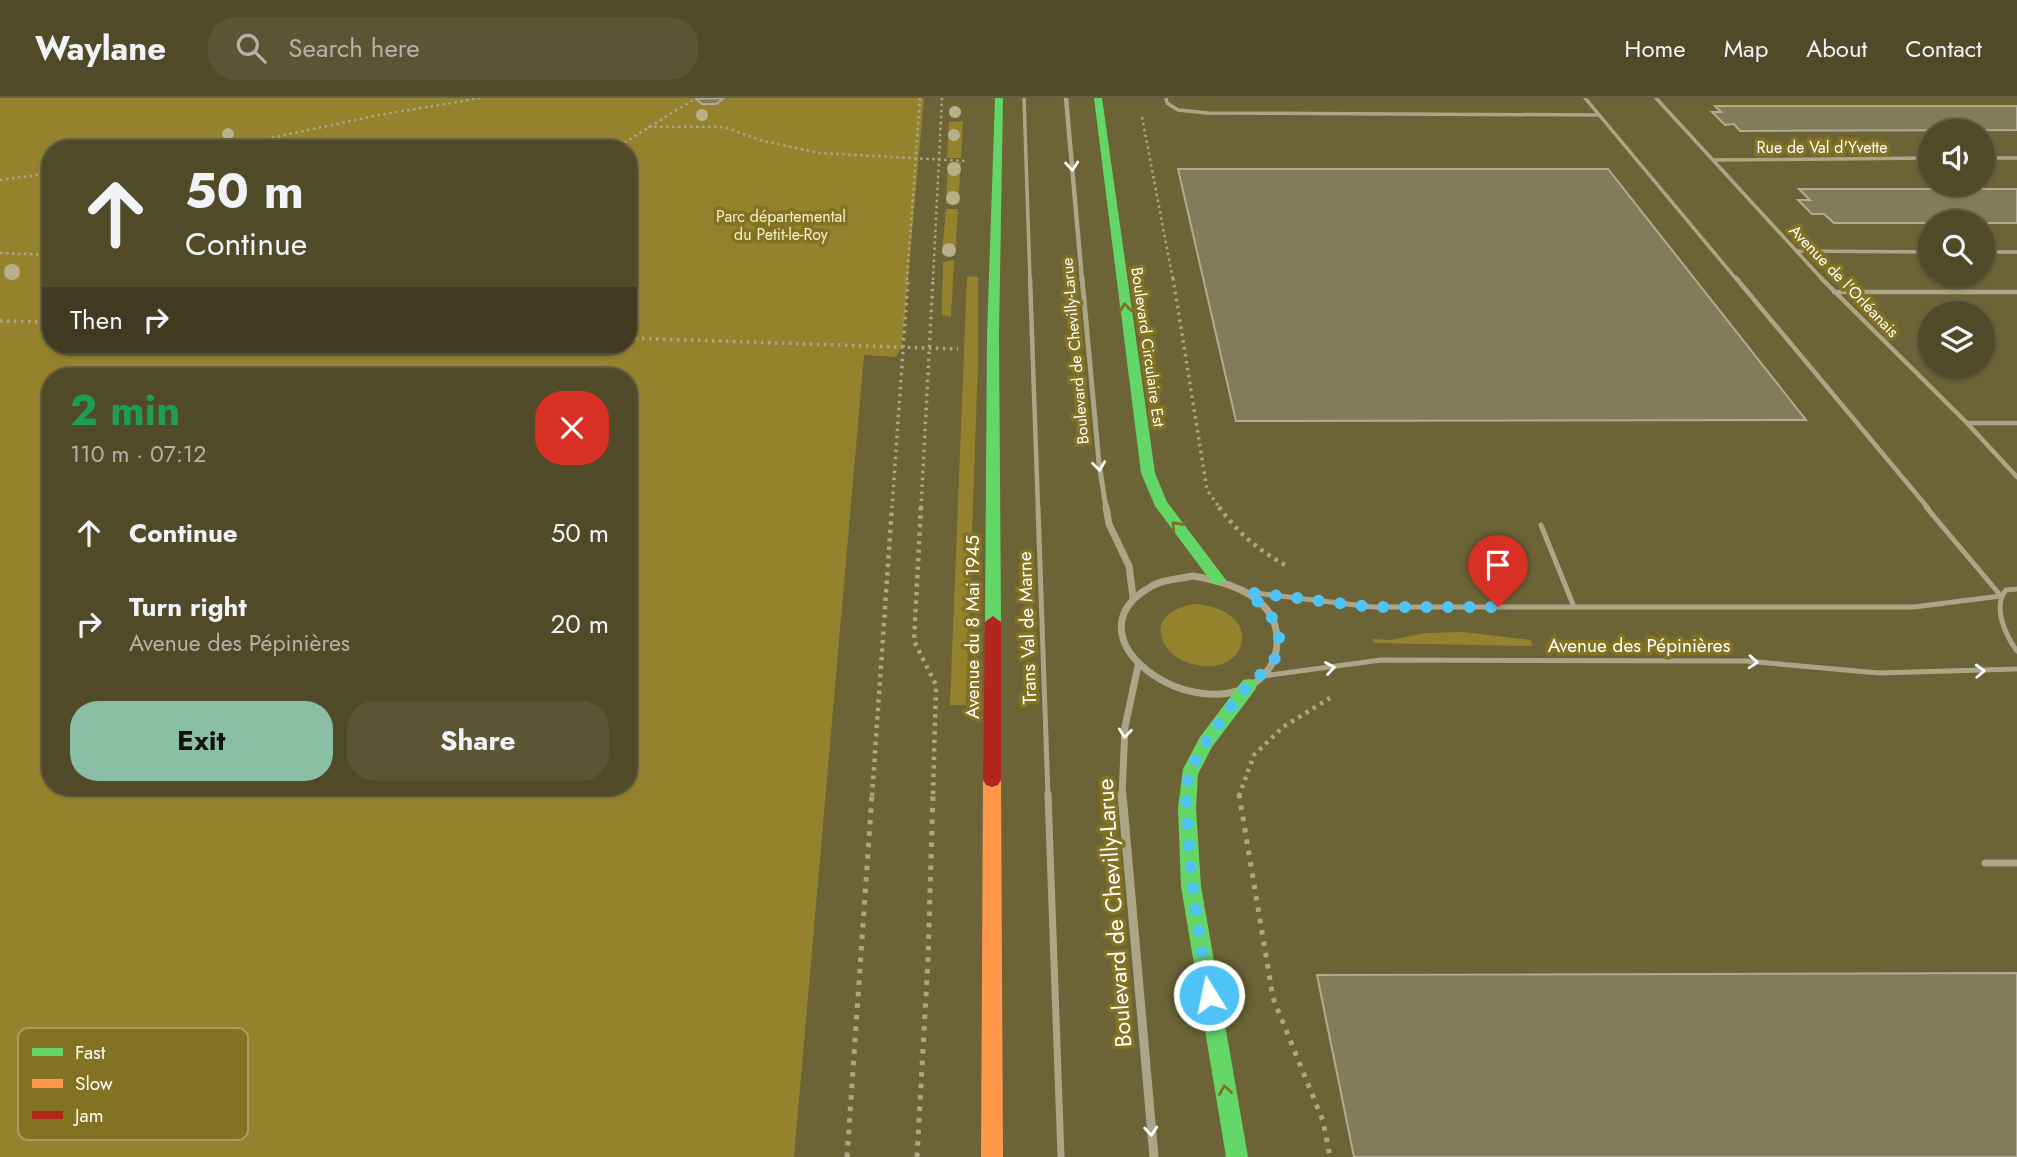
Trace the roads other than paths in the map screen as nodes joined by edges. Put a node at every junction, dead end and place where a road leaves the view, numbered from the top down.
1 (999, 98) edge
2 (1024, 98) edge
3 (1066, 98) edge
4 (1098, 98) edge
5 (1166, 98) edge
6 (1585, 98) edge
7 (1656, 98) edge
8 (1599, 115) junction
9 (1918, 158) edge
10 (1995, 158) edge
11 (2017, 158) edge
12 (1713, 160) junction
13 (1797, 250) junction
14 (1918, 252) edge
15 (1995, 252) edge
16 (2017, 252) edge
17 (1834, 292) junction
18 (2017, 292) edge
19 (1967, 423) junction
20 (2017, 424) edge
21 (2017, 477) edge
22 (1541, 525) dead end
23 (1218, 580) junction
24 (2017, 589) edge
25 (1247, 592) junction
26 (2001, 596) junction
27 (1133, 597) junction
28 (1574, 607) junction
29 (2017, 651) edge
30 (1138, 666) junction
31 (2017, 670) edge
32 (1256, 681) junction
33 (1984, 863) dead end
34 (2017, 863) edge
35 (992, 1157) edge
36 (1061, 1157) edge
37 (1154, 1157) edge
38 (1237, 1157) edge

1 - 35 main road, Avenue du 8 Mai 1945
2 - 36 lane, Trans Val de Marne
3 -> 27 street, Boulevard de Chevilly-Larue
23 -> 4 main road, Boulevard Circulaire Est
5 - 8 lane
6 - 8 lane
7 - 12 lane, Avenue de l'Orléanais
8 - 26 lane
9 - 12 lane, Rue de Val d'Yvette
10 - 11 lane
12 - 13 lane, Avenue de l'Orléanais
13 - 14 lane
13 - 17 lane, Avenue de l'Orléanais
15 - 16 lane
17 - 18 lane
17 - 19 lane, Avenue de l'Orléanais
19 - 20 lane
19 - 21 lane, Avenue de l'Orléanais
22 - 28 lane
23 - 25 street
23 - 27 street
24 - 26 lane, Avenue des Pépinières
25 - 28 lane, Avenue des Pépinières
25 - 32 street
26 - 28 lane, Avenue des Pépinières
26 - 29 lane
27 - 30 street
30 - 32 street
30 -> 37 street, Boulevard de Chevilly-Larue
32 -> 31 lane, Avenue des Pépinières
38 -> 32 main road
33 - 34 lane

